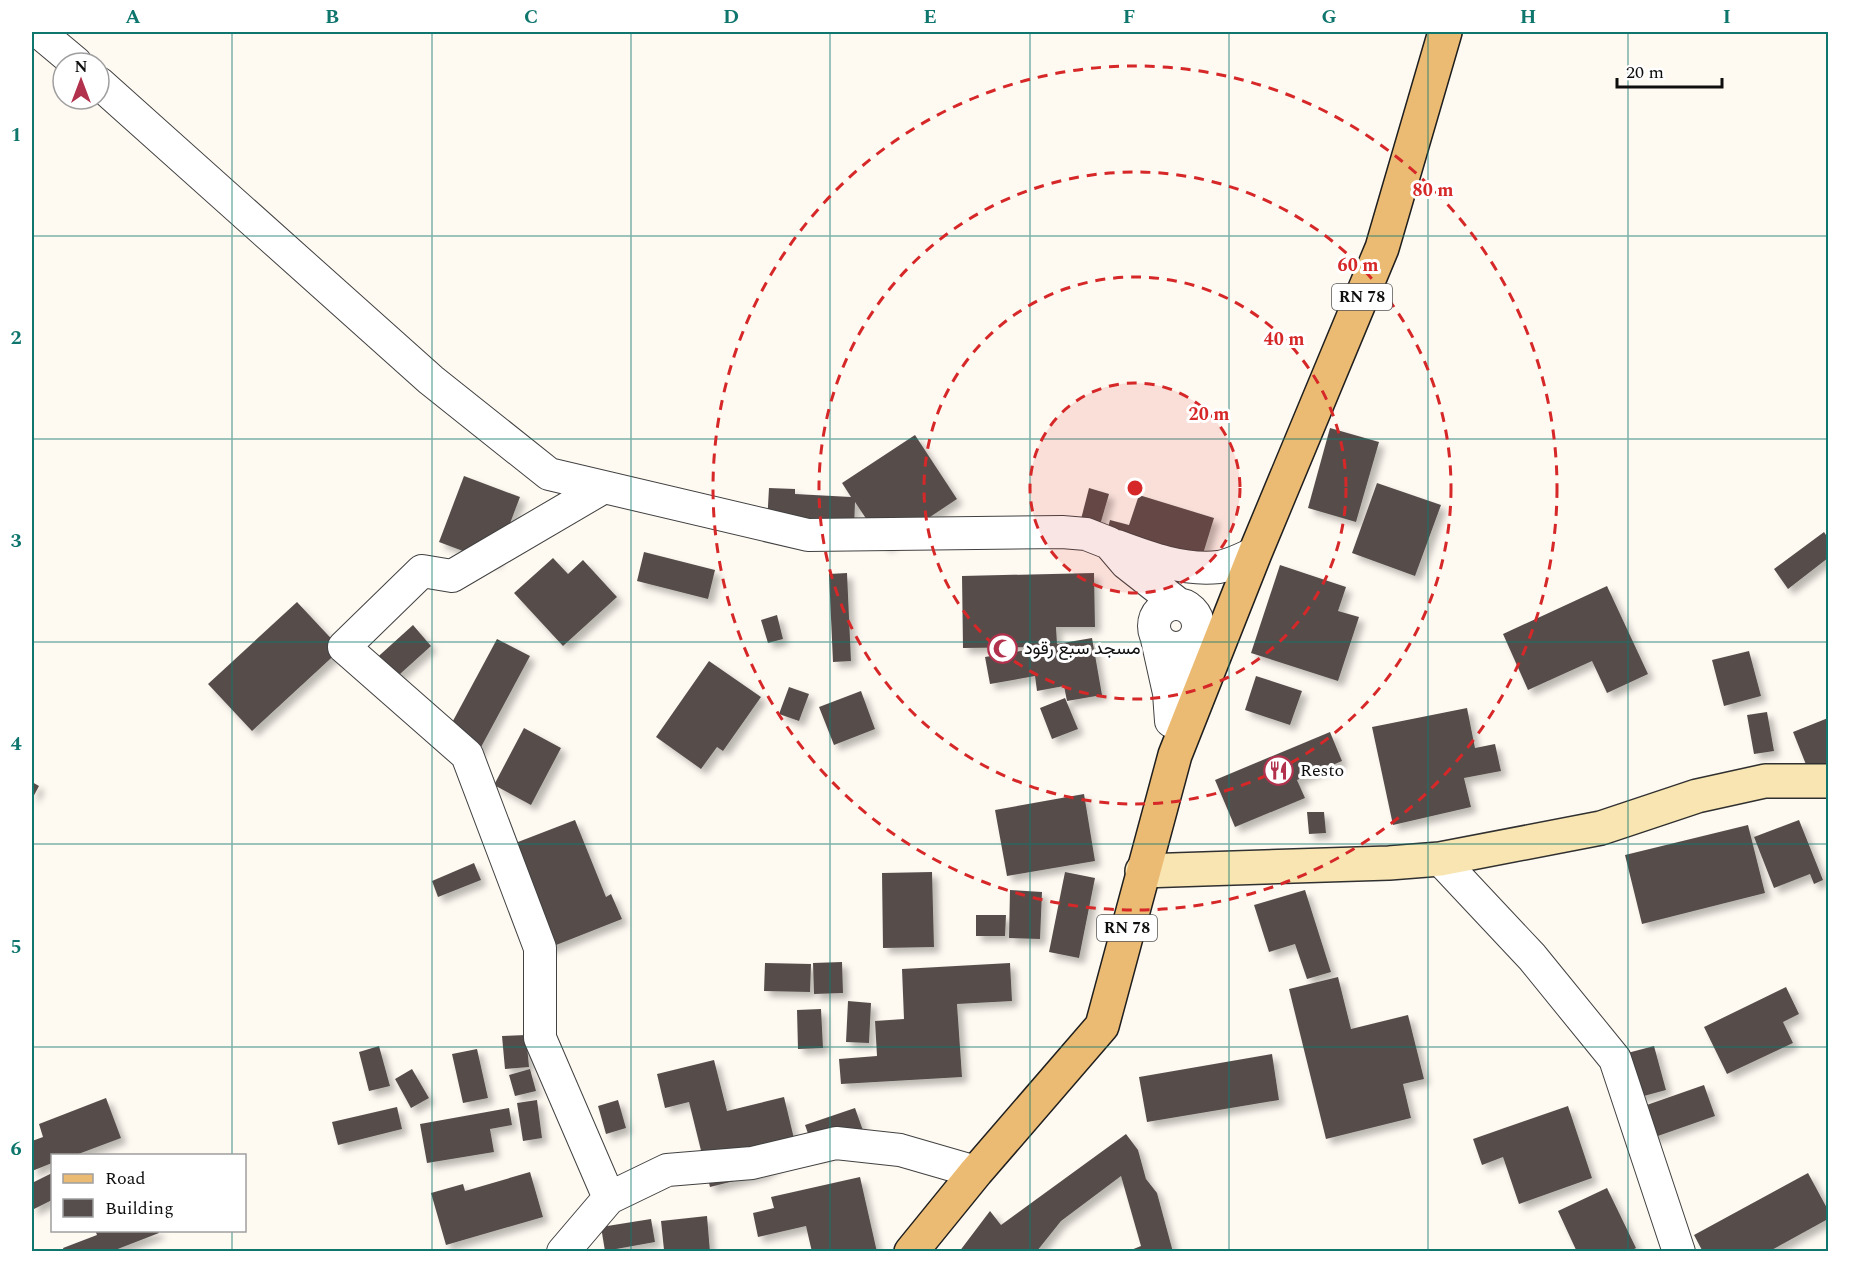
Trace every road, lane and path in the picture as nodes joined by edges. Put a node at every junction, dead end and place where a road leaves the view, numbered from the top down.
1 (39, 32) edge
2 (1445, 32) edge
3 (62, 51) edge
4 (111, 94) edge
5 (604, 487) junction
6 (1117, 553) junction
7 (1255, 554) junction
8 (1168, 616) junction
9 (1175, 755) junction
10 (1828, 781) edge
11 (1440, 859) junction
12 (1142, 871) junction
13 (976, 1172) junction
14 (609, 1198) junction
15 (563, 1251) edge
16 (911, 1251) edge
17 (1678, 1251) edge

1 - 3 street
2 - 7 main road, RN 78
4 - 5 street
5 - 6 street
5 - 14 street
6 - 7 street
6 - 8 street
7 - 8 street
7 - 9 main road, RN 78
8 - 9 street
8 - 9 street
9 - 12 main road, RN 78
10 - 11 main road
11 - 12 main road
11 - 17 street
12 - 13 main road, RN 78
13 - 14 street
13 - 16 main road, RN 78
14 - 15 street

